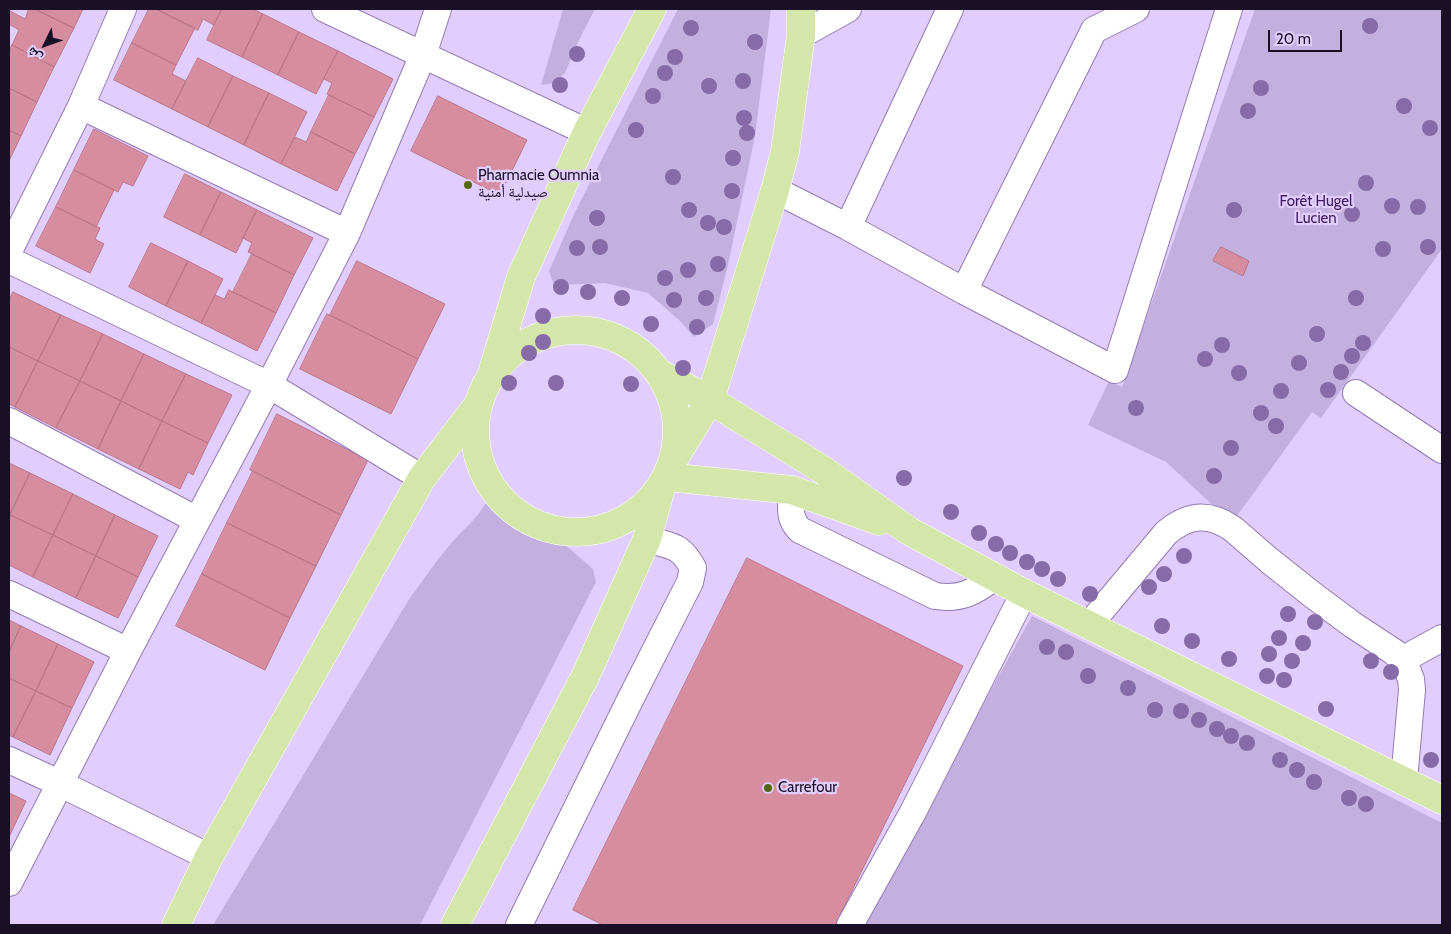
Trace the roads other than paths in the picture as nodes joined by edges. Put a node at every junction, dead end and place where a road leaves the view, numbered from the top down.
1 (123, 9) edge
2 (325, 9) edge
3 (438, 9) edge
4 (652, 9) edge
5 (848, 9) edge
6 (950, 9) edge
7 (1136, 9) edge
8 (1229, 9) edge
9 (801, 22) edge
10 (423, 55) junction
11 (81, 106) junction
12 (587, 132) junction
13 (774, 190) junction
14 (848, 227) junction
15 (347, 233) junction
16 (9, 251) edge
17 (9, 260) edge
18 (964, 291) junction
19 (661, 374) junction
20 (490, 377) junction
21 (269, 385) junction
22 (1356, 393) dead end
23 (710, 400) junction
24 (479, 403) junction
25 (9, 421) edge
26 (1442, 450) edge
27 (667, 476) junction
28 (422, 478) junction
29 (792, 490) junction
30 (197, 520) junction
31 (909, 531) junction
32 (647, 539) junction
33 (995, 578) junction
34 (1024, 593) junction
35 (9, 594) edge
36 (1089, 625) junction
37 (1442, 638) edge
38 (128, 652) junction
39 (1402, 660) junction
40 (9, 760) edge
41 (1404, 780) junction
42 (59, 783) junction
43 (1442, 800) edge
44 (209, 857) junction
45 (9, 883) edge
46 (528, 922) edge
47 (176, 925) edge
48 (455, 925) edge
49 (850, 925) edge

1 - 11 street
2 - 10 street
3 - 10 street
4 - 12 main road
5 - 9 street
6 - 14 street
7 - 18 street
8 - 18 street
9 - 13 main road
10 - 12 street
10 - 15 street
11 - 15 street
11 - 16 street
12 - 20 main road
13 - 14 street
13 - 23 main road
14 - 18 street
15 - 21 street
17 - 21 street
19 - 20 main road
19 - 23 main road
19 - 27 main road
20 - 24 main road
21 - 28 street
21 - 30 street
22 - 26 street
23 - 27 main road
23 - 31 main road
24 - 27 main road
24 - 28 main road
25 - 30 street
27 - 29 main road
27 - 32 main road
28 - 44 main road
29 - 31 main road
29 - 33 street
30 - 38 street
31 - 33 main road
32 - 46 street
32 - 48 main road
33 - 34 main road
34 - 36 main road
34 - 49 street
35 - 38 street
36 - 39 street
36 - 41 main road
37 - 39 street
38 - 42 street
39 - 41 street
40 - 42 street
41 - 43 main road
42 - 44 street
42 - 45 street
44 - 47 main road

